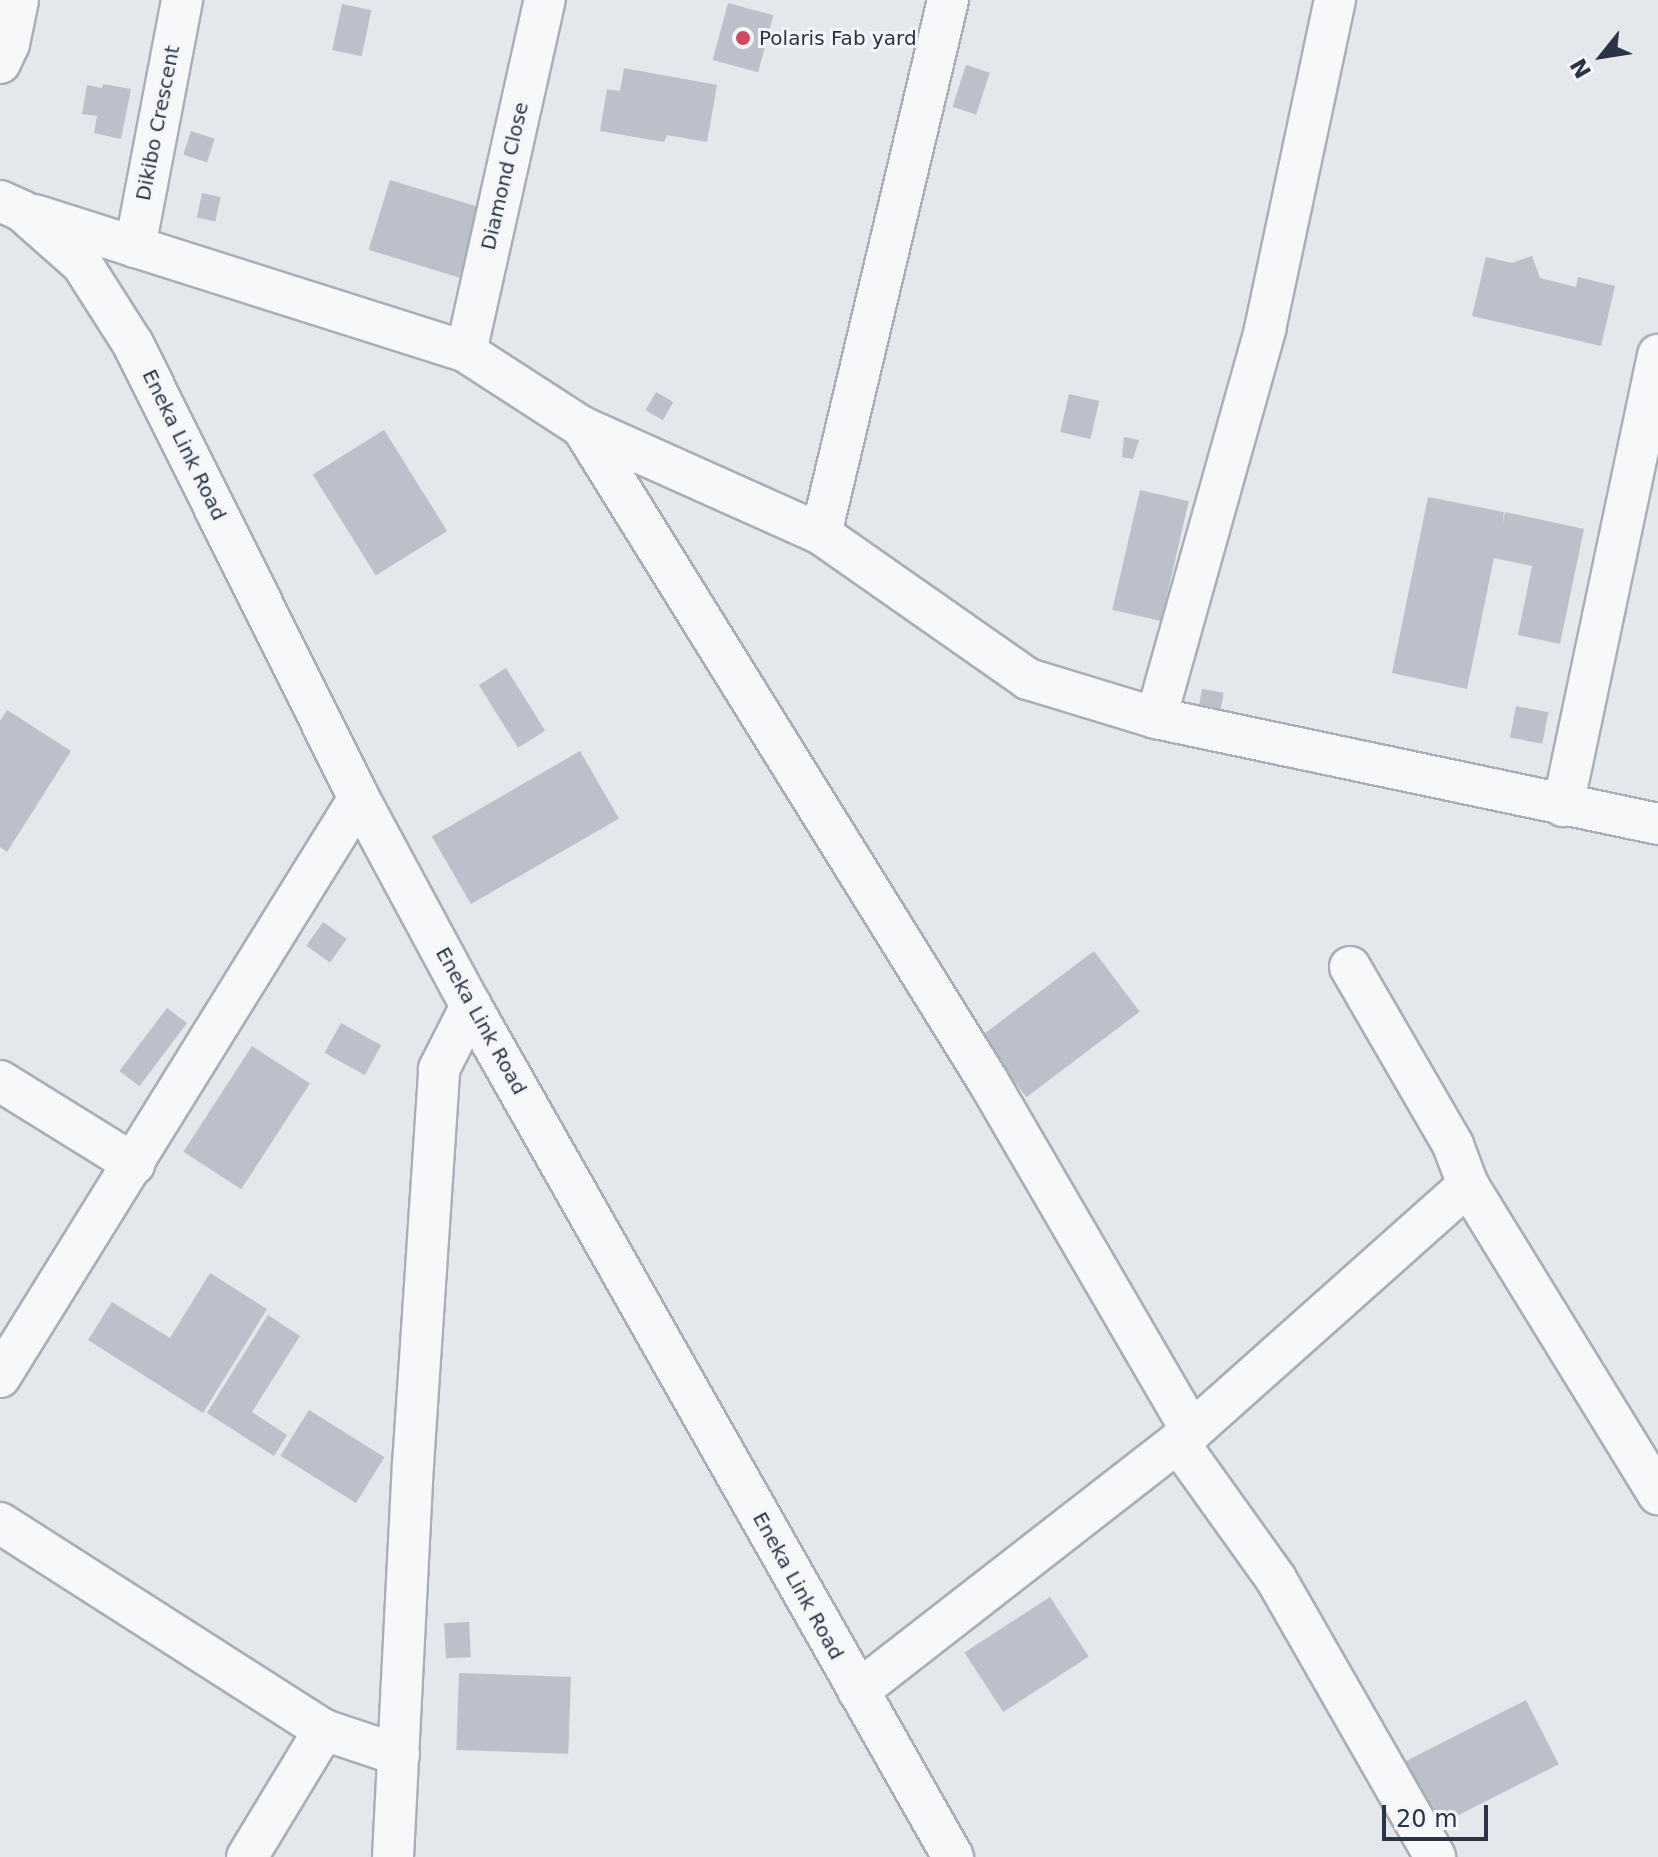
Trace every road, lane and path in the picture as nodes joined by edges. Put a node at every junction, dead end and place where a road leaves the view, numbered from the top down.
1 (18, 0) edge
2 (182, 0) edge
3 (545, 0) edge
4 (948, 0) edge
5 (1335, 0) edge
6 (0, 63) edge
7 (7, 210) edge
8 (135, 247) junction
9 (466, 352) junction
10 (1658, 355) edge
11 (582, 427) junction
12 (821, 534) junction
13 (1156, 718) junction
14 (359, 798) junction
15 (1563, 806) junction
16 (1658, 824) edge
17 (1350, 967) dead end
18 (471, 1006) junction
19 (0, 1081) edge
20 (134, 1164) junction
21 (1468, 1185) junction
22 (0, 1377) edge
23 (1185, 1436) junction
24 (1658, 1494) edge
25 (0, 1523) edge
26 (858, 1691) junction
27 (324, 1730) junction
28 (399, 1755) junction
29 (247, 1857) edge
30 (393, 1857) edge
31 (953, 1857) edge
32 (1435, 1857) edge

1 - 6 street
2 - 8 street, Dikibo Crescent
3 - 9 street, Diamond Close
4 - 12 street
5 - 13 street
7 - 8 street
7 - 14 street, Eneka Link Road
8 - 9 street
9 - 11 street
10 - 15 street
11 - 12 street
11 - 23 street
12 - 13 street
13 - 15 street
14 - 18 street, Eneka Link Road
14 - 20 street
15 - 16 street
17 - 21 street
18 - 26 street, Eneka Link Road
18 - 28 street
19 - 20 street
20 - 22 street
21 - 23 street
21 - 24 street
23 - 26 street
23 - 32 street
25 - 27 street
26 - 31 street, Eneka Link Road
27 - 28 street
27 - 29 street
28 - 30 street

